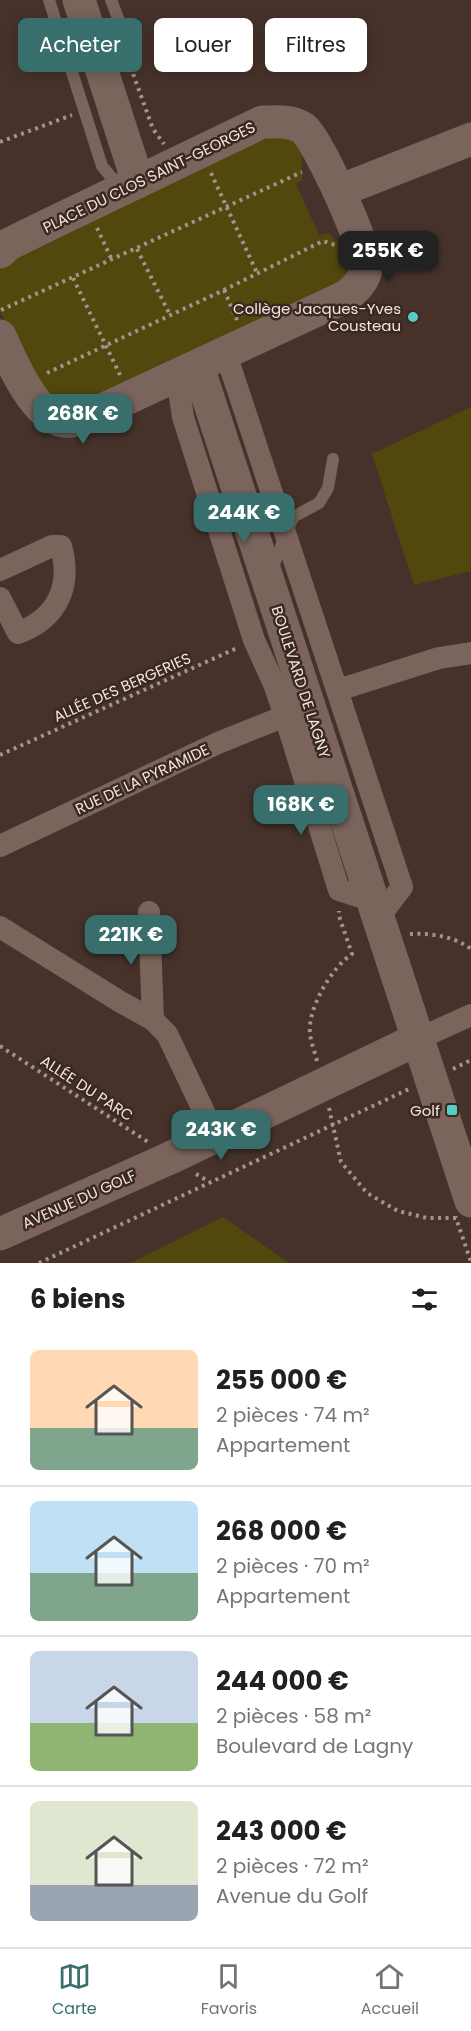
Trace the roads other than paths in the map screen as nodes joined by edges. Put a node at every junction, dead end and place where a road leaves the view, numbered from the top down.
1 (49, 0) edge
2 (79, 0) edge
3 (111, 0) edge
4 (85, 18) edge
5 (117, 18) edge
6 (102, 72) edge
7 (471, 139) edge
8 (129, 186) junction
9 (339, 191) junction
10 (0, 252) edge
11 (3, 349) edge
12 (212, 360) junction
13 (333, 459) dead end
14 (286, 534) junction
15 (0, 570) edge
16 (268, 579) junction
17 (0, 598) edge
18 (471, 653) edge
19 (338, 690) junction
20 (285, 716) junction
21 (0, 846) edge
22 (376, 909) junction
23 (149, 912) dead end
24 (0, 927) edge
25 (471, 1015) edge
26 (153, 1020) junction
27 (418, 1039) junction
28 (215, 1135) junction
29 (471, 1202) edge
30 (0, 1234) edge

1 - 8 lane
2 - 4 main road
3 - 5 lane
6 - 8 main road
7 - 9 main road
8 - 9 main road, PLACE DU CLOS SAINT-GEORGES
8 - 10 main road, PLACE DU CLOS SAINT-GEORGES
9 - 12 main road, PLACE DU CLOS SAINT-GEORGES
11 - 12 main road, PLACE DU CLOS SAINT-GEORGES
12 - 14 street
12 - 16 main road, BOULEVARD DE LAGNY
12 - 20 street
13 - 14 lane
14 - 16 lane
14 - 19 street
15 - 17 street
16 - 22 main road, BOULEVARD DE LAGNY
18 - 19 street
19 - 22 street
20 - 21 street, RUE DE LA PYRAMIDE
20 - 22 street
22 - 27 main road, BOULEVARD DE LAGNY
23 - 26 street
24 - 26 street
25 - 27 street
26 - 28 street
27 - 28 main road, AVENUE DU GOLF
27 - 29 main road, BOULEVARD DE LAGNY
28 - 30 main road, AVENUE DU GOLF

